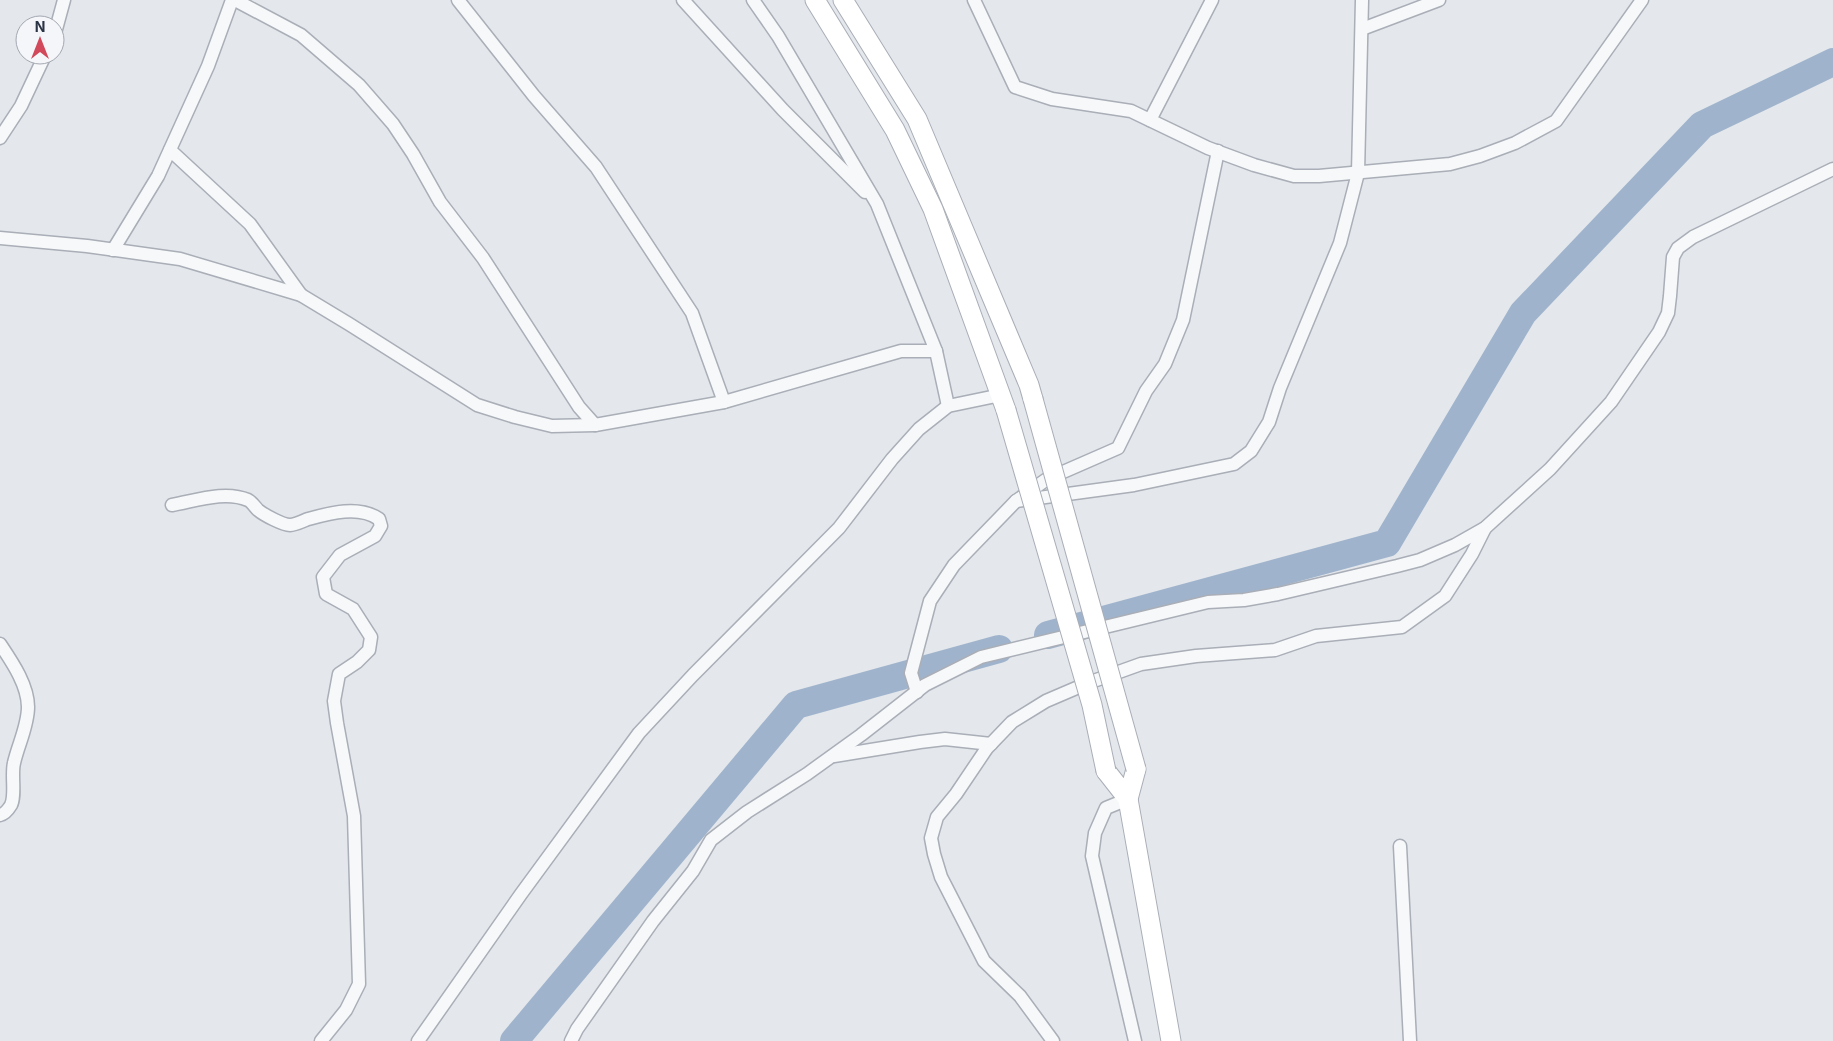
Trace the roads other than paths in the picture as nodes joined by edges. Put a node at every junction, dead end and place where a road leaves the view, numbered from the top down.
1 (64, 0) edge
2 (233, 0) edge
3 (458, 0) edge
4 (683, 0) edge
5 (753, 0) edge
6 (816, 0) edge
7 (843, 0) edge
8 (974, 0) edge
9 (1212, 0) edge
10 (1362, 0) edge
11 (1439, 0) edge
12 (1642, 0) edge
13 (60, 15) edge
14 (1362, 28) junction
15 (40, 65) edge
16 (1150, 120) junction
17 (0, 138) edge
18 (170, 150) junction
19 (1218, 151) junction
20 (1833, 169) edge
21 (1358, 173) junction
22 (877, 204) junction
23 (0, 238) edge
24 (113, 250) junction
25 (302, 295) junction
26 (936, 351) junction
27 (724, 402) junction
28 (1004, 402) junction
29 (948, 406) junction
30 (595, 425) junction
31 (1016, 501) junction
32 (172, 505) dead end
33 (1485, 528) junction
34 (0, 644) edge
35 (917, 692) junction
36 (991, 744) junction
37 (832, 756) junction
38 (1128, 799) junction
39 (0, 815) edge
40 (1400, 846) dead end
41 (321, 1041) edge
42 (418, 1041) edge
43 (571, 1041) edge
44 (1053, 1041) edge
45 (1135, 1041) edge
46 (1171, 1041) edge
47 (1410, 1041) edge

1 - 13 street
2 - 18 street
2 - 30 street
3 - 27 street
4 - 22 street
5 - 22 street
6 - 28 street
7 - 38 street, bridge
8 - 16 street
9 - 16 street
10 - 14 street
11 - 14 street
12 - 21 street
14 - 21 street
15 - 17 street
16 - 19 street
18 - 24 street
18 - 25 street
19 - 21 street
19 - 31 street
20 - 33 street
21 - 31 street
22 - 26 street
23 - 24 street
24 - 25 street
25 - 30 street
26 - 27 street
26 - 29 street
27 - 30 street
28 - 29 street
28 - 38 street, bridge
29 - 42 street
31 - 35 street
32 - 41 street
33 - 35 street
33 - 36 street
34 - 39 street
35 - 37 street
36 - 37 street
36 - 44 street
37 - 43 street
38 - 45 street
38 - 46 street
40 - 47 street

